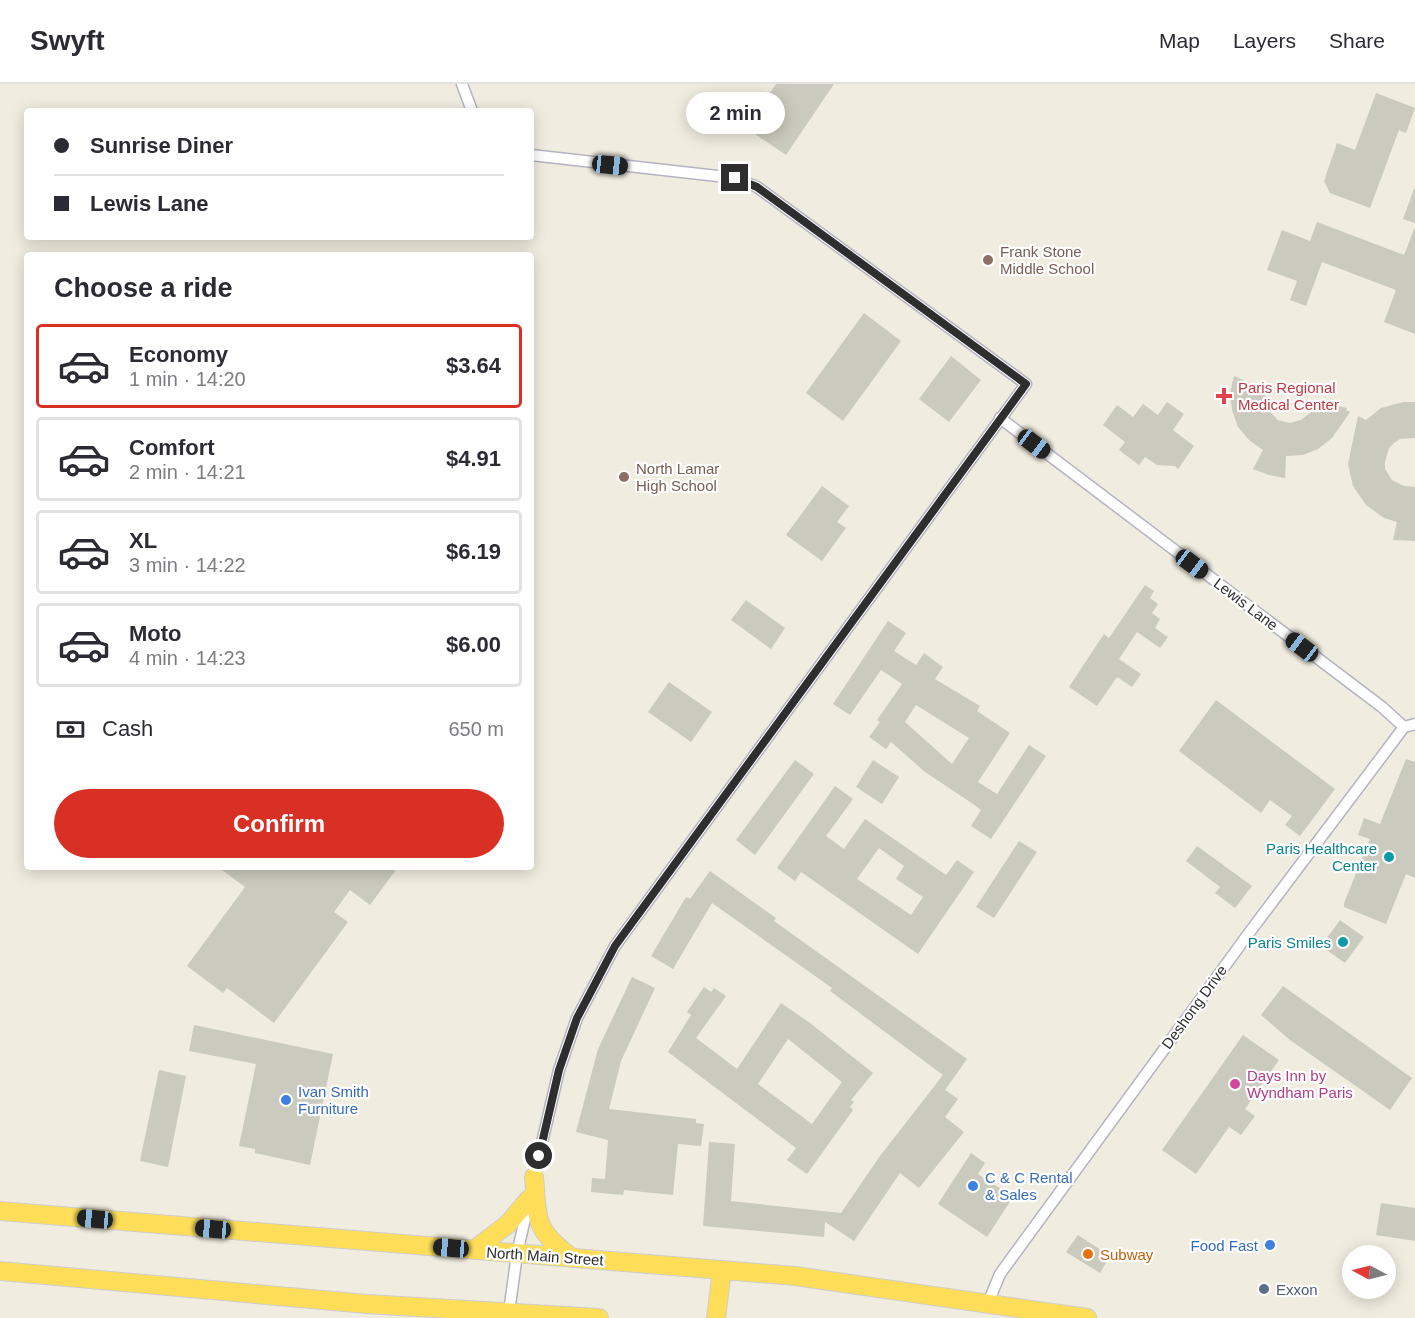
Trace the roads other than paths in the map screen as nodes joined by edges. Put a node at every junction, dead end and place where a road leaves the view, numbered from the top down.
1 (462, 84) edge
2 (471, 108) edge
3 (534, 155) edge
4 (1000, 418) junction
5 (1410, 725) edge
6 (534, 1177) junction
7 (529, 1199) junction
8 (0, 1211) edge
9 (474, 1250) junction
10 (517, 1254) junction
11 (572, 1258) junction
12 (722, 1269) junction
13 (0, 1271) edge
14 (987, 1311) edge
15 (509, 1312) junction
16 (599, 1318) edge
17 (716, 1318) edge
18 (1088, 1318) edge

1 - 2 street
3 - 4 street
4 - 5 street, Lewis Lane
4 - 6 street
5 - 14 street, Deshong Drive
6 - 7 street
6 - 11 highway
7 - 9 highway
7 - 10 street
8 - 9 highway, North Main Street
9 - 10 highway, North Main Street
10 - 11 highway, North Main Street
10 - 15 street
11 - 12 highway, North Main Street
12 - 14 highway, North Main Street
12 - 17 highway
13 - 15 highway
14 - 18 highway, North Main Street
15 - 16 highway

